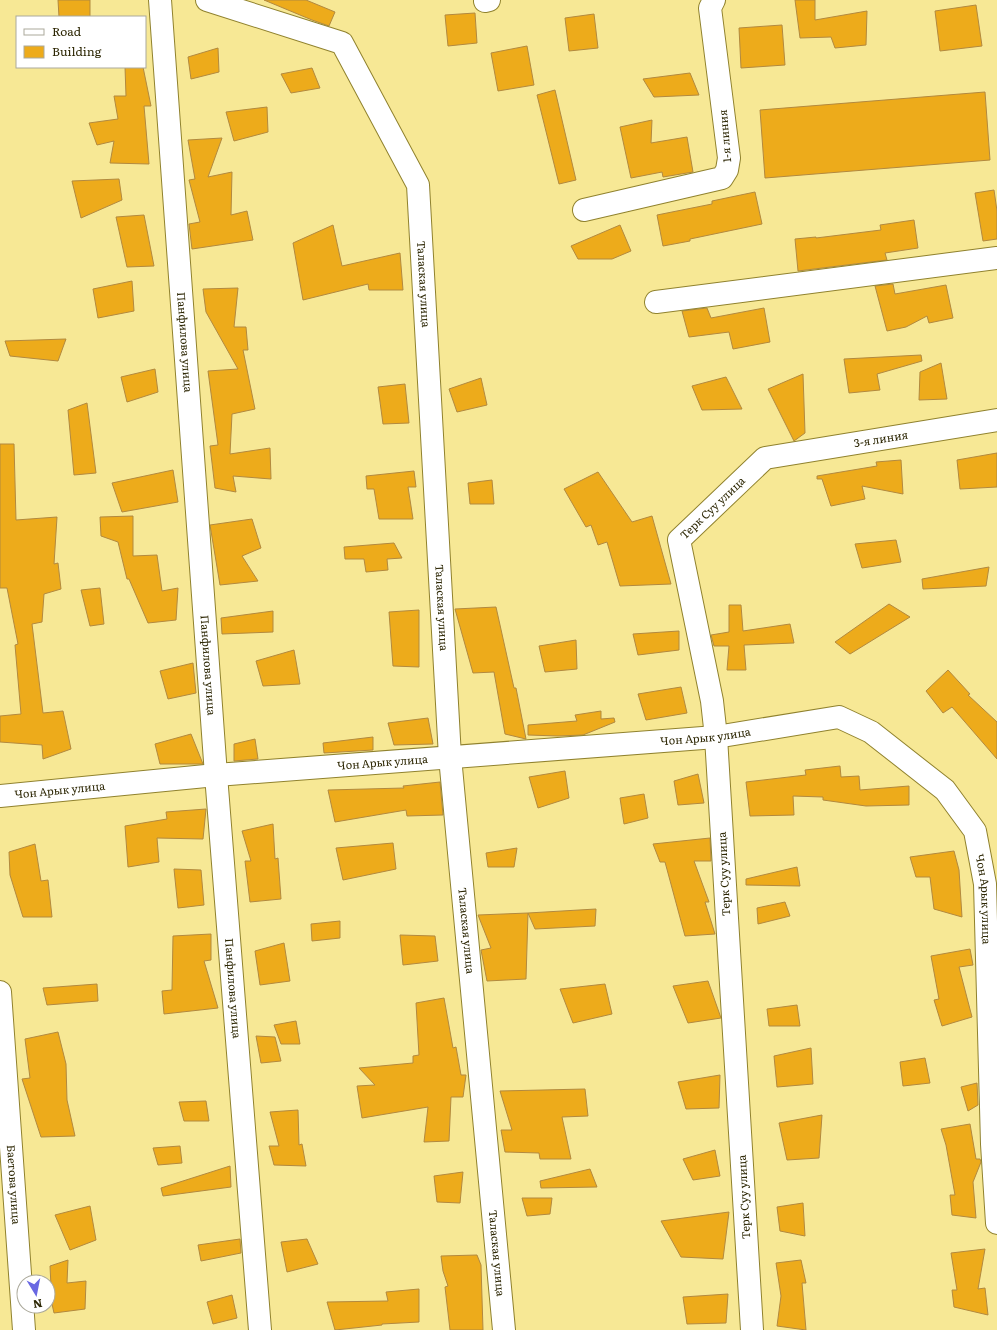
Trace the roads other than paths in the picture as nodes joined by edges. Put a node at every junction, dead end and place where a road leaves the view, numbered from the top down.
1 (160, 0) edge
2 (207, 0) edge
3 (714, 0) edge
4 (584, 210) dead end
5 (997, 258) edge
6 (656, 302) dead end
7 (997, 420) edge
8 (765, 458) joint
9 (716, 737) junction
10 (450, 757) junction
11 (216, 775) junction
12 (0, 796) edge
13 (0, 992) edge
14 (997, 1223) edge
15 (24, 1330) edge
16 (260, 1330) edge
17 (504, 1330) edge
18 (752, 1330) edge

1 - 11 street, Панфилова улица
2 - 10 street, Талаская улица
3 - 4 street, 1-я линия
5 - 6 street
7 - 8 street, 3-я линия
8 - 9 street, Терк Суу улица
9 - 10 street, Чон Арык улица
9 - 14 street, Чон Арык улица
9 - 18 street, Терк Суу улица
10 - 11 street, Чон Арык улица
10 - 17 street, Талаская улица
11 - 12 street, Чон Арык улица
11 - 16 street, Панфилова улица
13 - 15 street, Баетова улица

